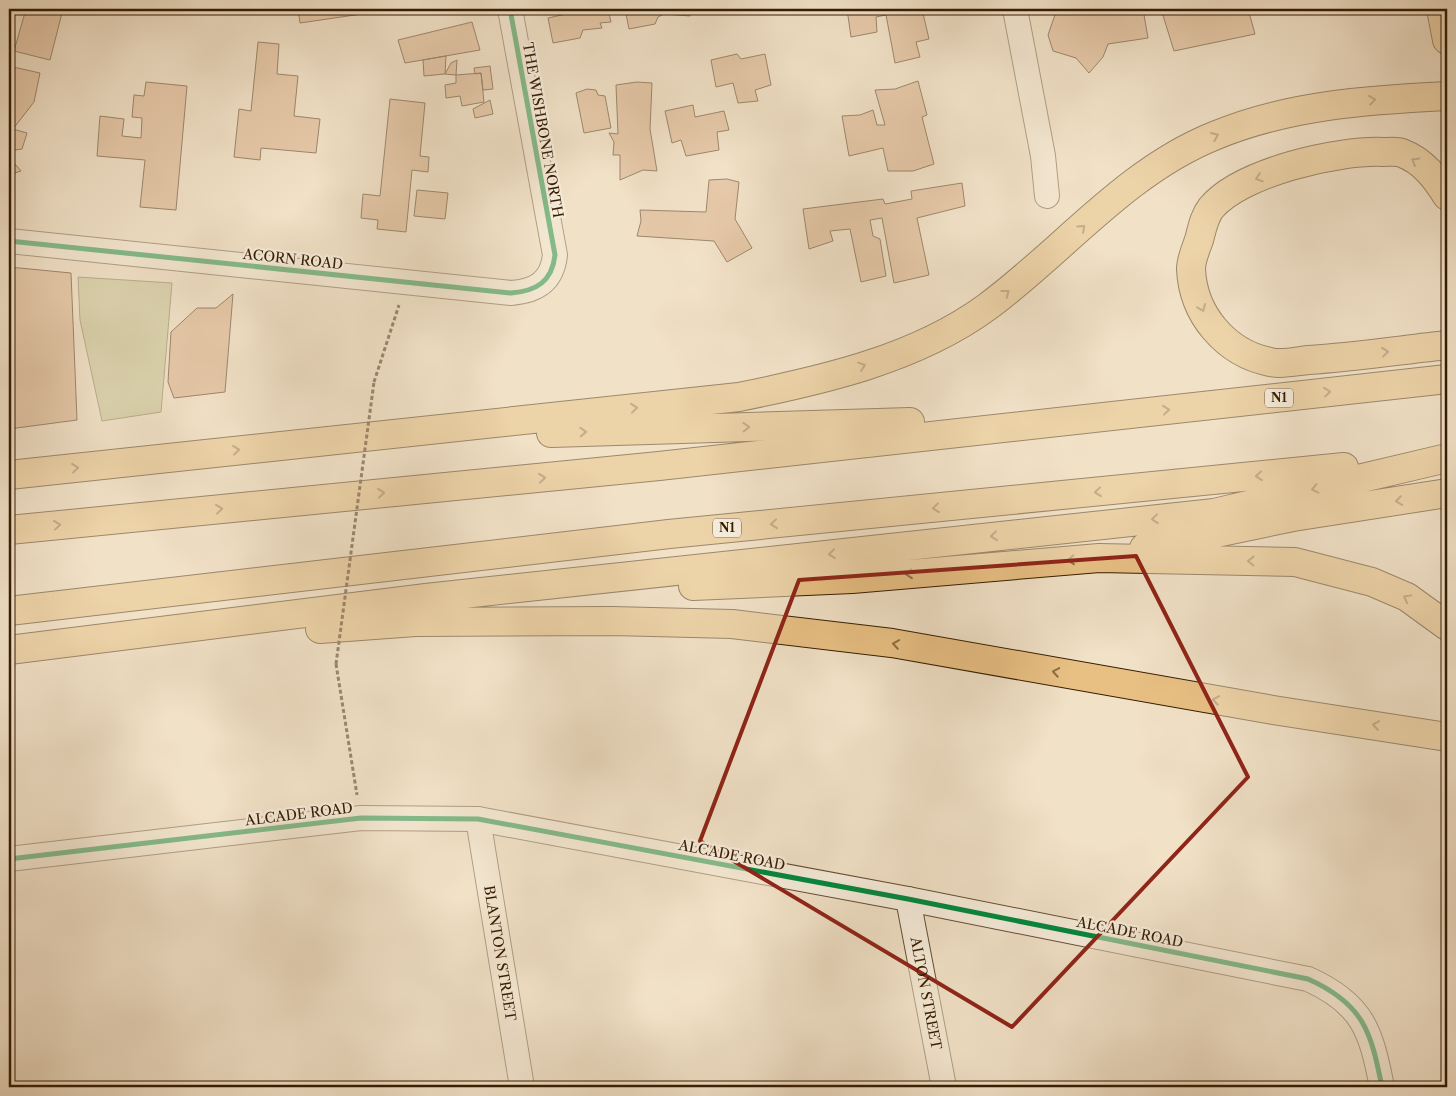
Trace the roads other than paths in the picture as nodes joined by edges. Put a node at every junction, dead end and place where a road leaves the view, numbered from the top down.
1 (510, 9) edge
2 (1016, 9) edge
3 (1441, 9) edge
4 (1447, 40) edge
5 (1447, 96) edge
6 (1048, 196) dead end
7 (1447, 196) edge
8 (9, 241) edge
9 (555, 256) joint
10 (1447, 345) edge
11 (1447, 379) edge
12 (1118, 416) junction
13 (325, 440) junction
14 (1447, 457) edge
15 (9, 475) edge
16 (1447, 493) edge
17 (9, 530) edge
18 (1098, 558) junction
19 (426, 598) junction
20 (9, 611) edge
21 (1447, 626) edge
22 (9, 650) edge
23 (1447, 737) edge
24 (478, 819) junction
25 (9, 860) edge
26 (908, 899) junction
27 (522, 1087) edge
28 (944, 1087) edge
29 (1382, 1087) edge

1 - 9 street, THE WISHBONE NORTH
2 - 6 street
3 - 4 main road
13 -> 5 main road
7 -> 10 main road
8 - 9 street, ACORN ROAD
12 -> 11 main road, N1
13 -> 12 main road
17 -> 12 main road, N1
15 -> 13 main road
14 -> 19 main road
14 -> 20 main road, N1
16 -> 18 main road
18 -> 19 main road
21 -> 18 main road
19 - 22 main road
23 -> 22 main road
24 - 25 street, ALCADE ROAD
24 - 26 street, ALCADE ROAD
24 - 27 street, BLANTON STREET
26 - 28 street, ALTON STREET
26 - 29 street, ALCADE ROAD

